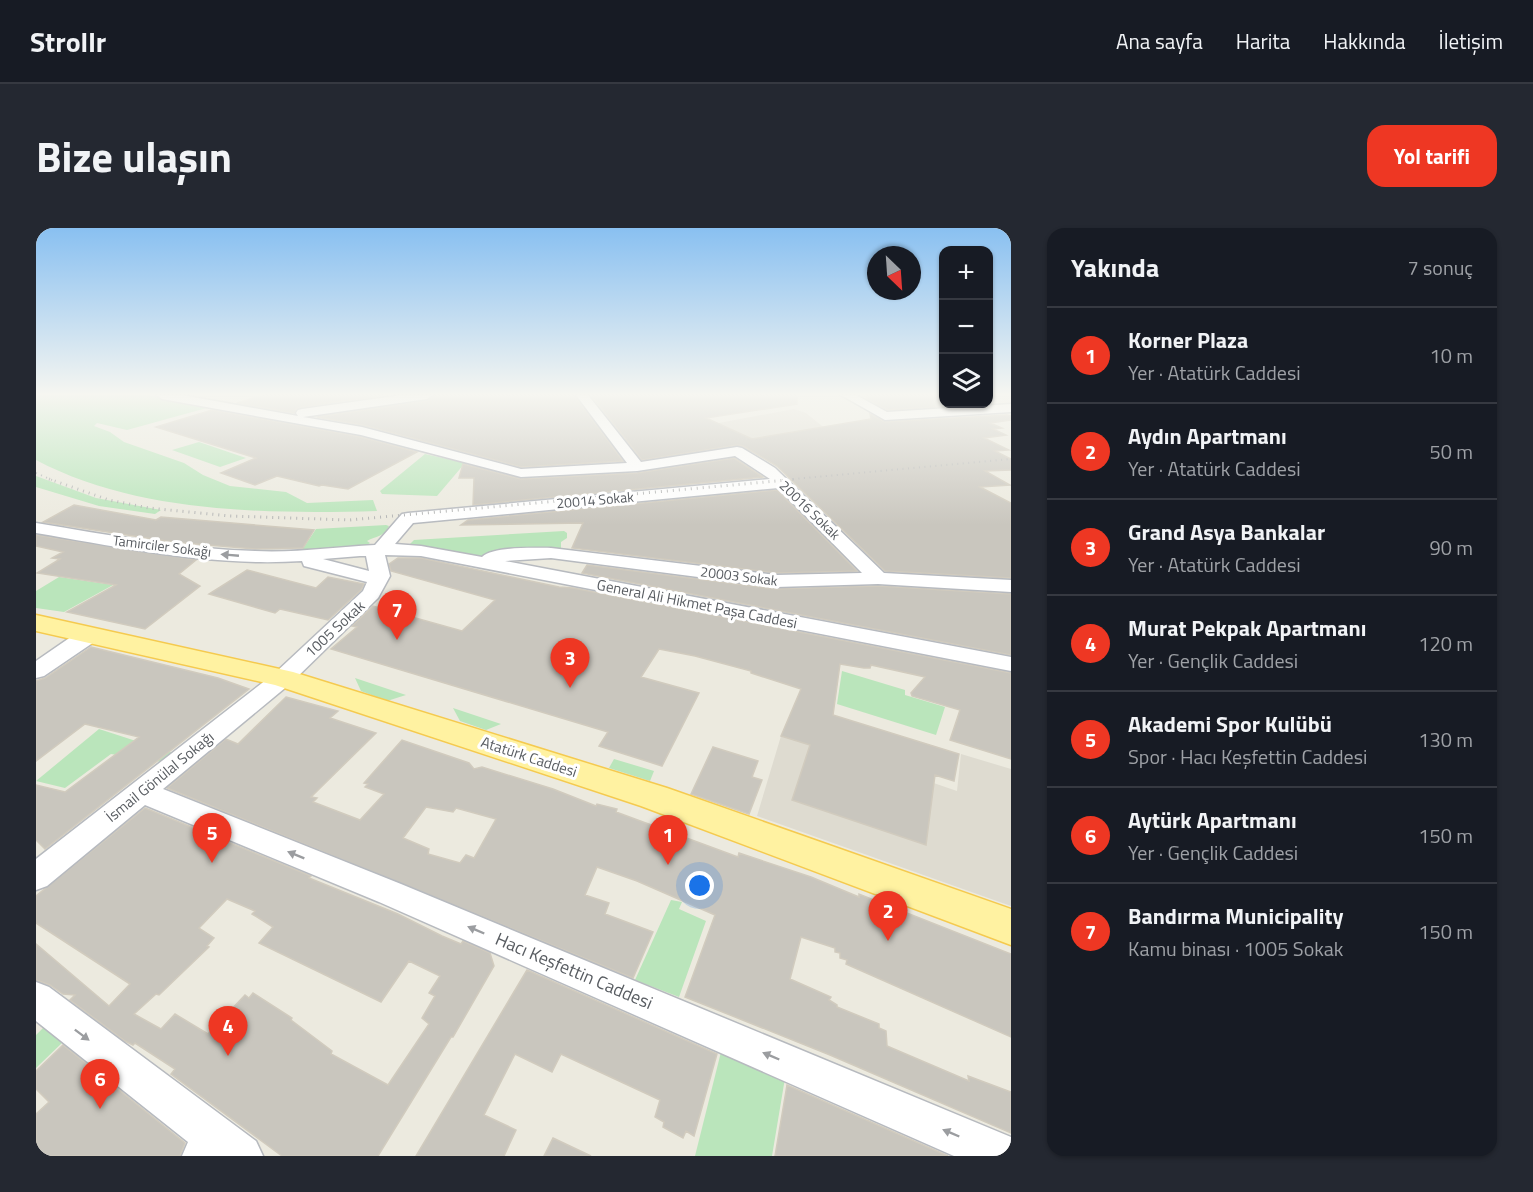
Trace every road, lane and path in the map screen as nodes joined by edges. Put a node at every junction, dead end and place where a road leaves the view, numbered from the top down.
1 (389, 438) edge
2 (615, 438) edge
3 (637, 467) junction
4 (781, 483) junction
5 (36, 528) edge
6 (382, 549) junction
7 (289, 557) junction
8 (468, 559) junction
9 (878, 578) junction
10 (379, 579) junction
11 (1011, 586) edge
12 (36, 623) edge
13 (90, 635) junction
14 (1011, 664) edge
15 (36, 671) edge
16 (283, 678) junction
17 (141, 792) junction
18 (36, 877) edge
19 (1011, 927) edge
20 (36, 999) edge
21 (222, 1151) edge
22 (1004, 1156) edge

1 - 3 street
2 - 3 street
3 - 4 street, 20016 Sokak
4 - 6 street, 20014 Sokak
4 - 9 street, 20016 Sokak
7 -> 5 street, Tamirciler Sokağı
6 - 7 street, Tamirciler Sokağı
6 - 8 street, General Ali Hikmet Paşa Caddesi
6 - 10 street
7 - 10 street, Tamirciler Sokağı
8 - 9 street, 20003 Sokak
8 - 14 street, General Ali Hikmet Paşa Caddesi
9 - 11 street, 20003 Sokak
10 - 16 street, 1005 Sokak
12 - 13 main road, Atatürk Caddesi
13 - 15 street
13 - 16 main road, Atatürk Caddesi
16 - 17 street, İsmail Gönülal Sokağı
16 - 19 main road, Atatürk Caddesi
17 - 18 street, İsmail Gönülal Sokağı
22 -> 17 street, Hacı Keşfettin Caddesi
20 -> 21 street

